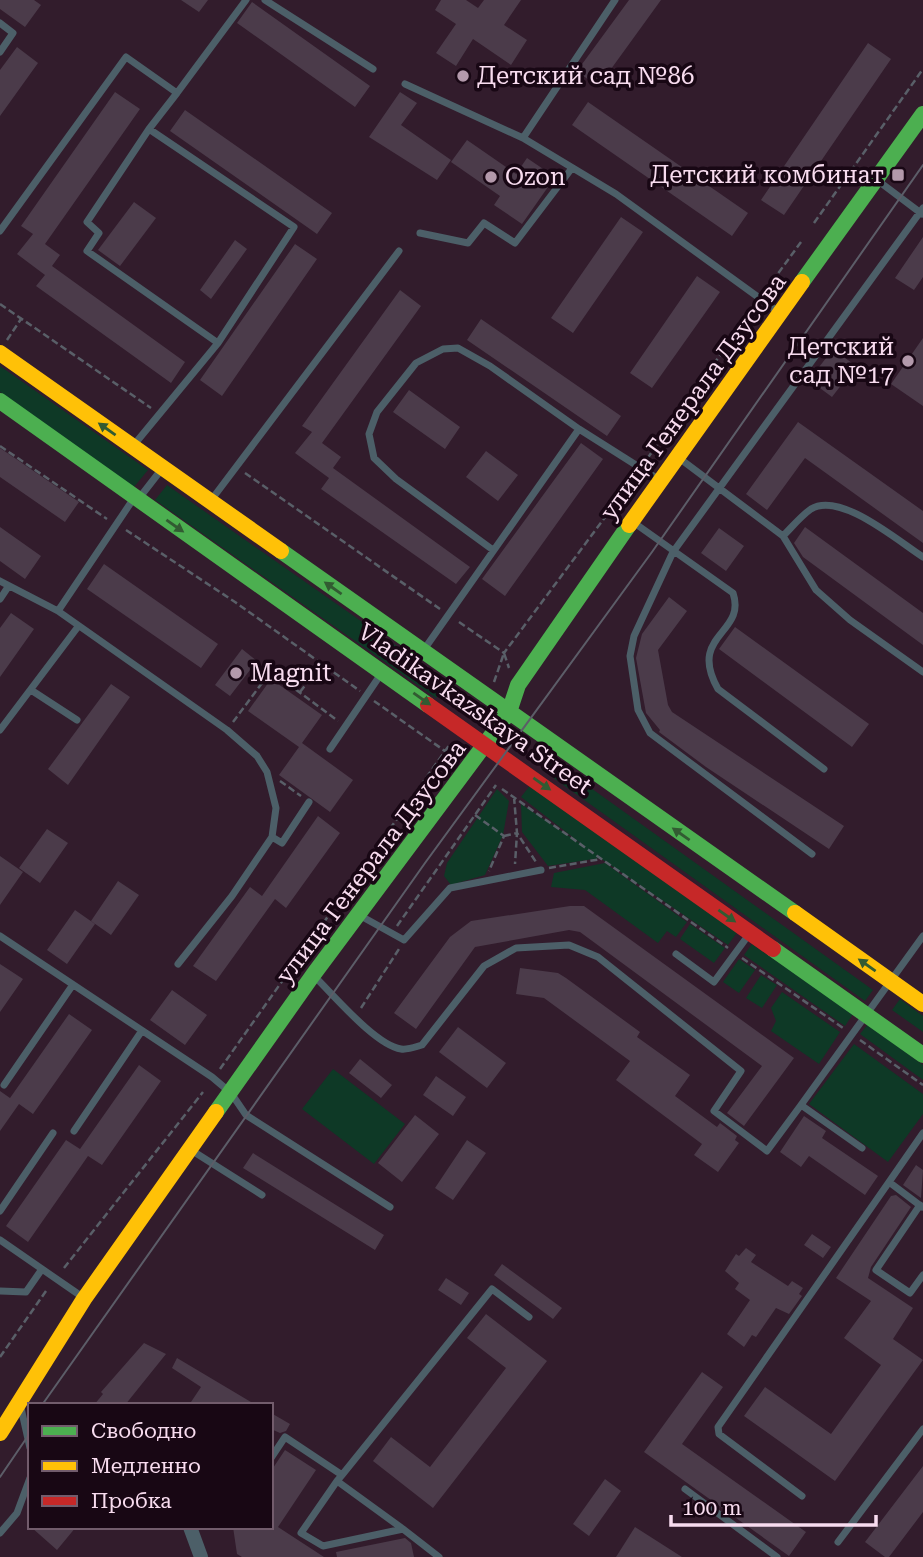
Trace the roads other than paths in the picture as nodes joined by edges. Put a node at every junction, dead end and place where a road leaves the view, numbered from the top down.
1 (246, 0) edge
2 (265, 0) edge
3 (615, 0) edge
4 (0, 23) edge
5 (0, 52) edge
6 (373, 69) dead end
7 (405, 84) dead end
8 (177, 93) junction
9 (923, 114) edge
10 (149, 129) junction
11 (523, 138) junction
12 (572, 168) junction
13 (877, 180) junction
14 (922, 211) edge
15 (0, 231) edge
16 (420, 233) dead end
17 (399, 251) dead end
18 (781, 313) junction
19 (218, 344) junction
20 (2, 348) edge
21 (0, 401) edge
22 (579, 429) junction
23 (132, 447) junction
24 (678, 456) junction
25 (162, 468) junction
26 (660, 480) junction
27 (719, 488) junction
28 (136, 499) junction
29 (210, 501) junction
30 (631, 521) junction
31 (783, 536) junction
32 (493, 550) junction
33 (673, 552) junction
34 (923, 557) edge
35 (0, 581) edge
36 (9, 587) junction
37 (0, 599) edge
38 (58, 611) junction
39 (77, 628) junction
40 (422, 651) junction
41 (383, 672) junction
42 (923, 673) edge
43 (30, 690) junction
44 (509, 712) junction
45 (77, 720) dead end
46 (0, 730) edge
47 (486, 744) junction
48 (330, 749) dead end
49 (824, 769) dead end
50 (309, 802) road end
51 (272, 837) junction
52 (812, 854) dead end
53 (541, 870) road end
54 (359, 915) junction
55 (750, 932) junction
56 (923, 937) edge
57 (1, 938) edge
58 (676, 954) dead end
59 (178, 964) dead end
60 (313, 975) junction
61 (889, 980) junction
62 (72, 986) junction
63 (923, 1004) edge
64 (866, 1015) junction
65 (141, 1032) junction
66 (923, 1055) edge
67 (4, 1085) dead end
68 (231, 1093) junction
69 (801, 1105) junction
70 (74, 1131) dead end
71 (53, 1133) dead end
72 (923, 1133) edge
73 (862, 1148) dead end
74 (190, 1149) junction
75 (889, 1182) junction
76 (262, 1195) dead end
77 (921, 1206) edge
78 (390, 1207) dead end
79 (0, 1211) edge
80 (0, 1240) edge
81 (42, 1269) junction
82 (923, 1275) edge
83 (0, 1291) edge
84 (84, 1299) junction
85 (529, 1317) dead end
86 (25, 1406) edge
87 (923, 1429) edge
88 (28, 1431) edge
89 (0, 1433) edge
90 (273, 1455) edge
91 (340, 1478) junction
92 (28, 1483) edge
93 (685, 1489) dead end
94 (802, 1496) dead end
95 (191, 1529) edge
96 (403, 1530) junction
97 (0, 1533) edge
98 (838, 1542) dead end
99 (201, 1557) edge
100 (439, 1557) edge
101 (777, 1557) edge

1 - 8 lane
2 - 6 lane
3 - 11 lane
4 - 5 lane
7 - 11 lane
8 - 10 lane
8 - 15 lane
9 - 13 main road, улица Генерала Дзусова
10 - 19 lane
10 - 19 lane
11 - 12 lane
12 - 16 lane
12 - 18 lane
13 - 14 lane
13 - 18 main road, улица Генерала Дзусова
14 - 27 lane
17 - 29 lane
18 - 24 main road, улица Генерала Дзусова
19 - 23 lane
23 -> 20 main road, Vladikavkazskaya Street
21 - 28 main road, Vladikavkazskaya Street
22 - 26 lane
22 - 32 lane
22 - 32 lane
23 - 25 main road, Vladikavkazskaya Street
24 - 26 main road, улица Генерала Дзусова
24 - 27 lane
25 - 28 lane
25 - 29 main road, Vladikavkazskaya Street
26 - 30 main road, улица Генерала Дзусова
27 - 31 lane
27 - 33 lane
28 - 38 lane
28 -> 41 main road, Vladikavkazskaya Street
40 -> 29 main road, Vladikavkazskaya Street
30 - 33 lane
30 - 44 main road, улица Генерала Дзусова
31 - 34 lane
31 - 42 lane
32 - 40 lane
33 - 49 lane
33 - 52 lane
35 - 36 lane
36 - 37 lane
36 - 38 lane
38 - 39 lane
39 - 43 lane
39 - 51 lane
40 - 44 main road, Vladikavkazskaya Street
41 -> 47 main road, Vladikavkazskaya Street
41 - 48 lane
43 - 45 lane
43 - 46 lane
44 - 47 main road, улица Генерала Дзусова
61 -> 44 main road, Vladikavkazskaya Street
47 - 54 main road, улица Генерала Дзусова
47 -> 55 main road, Vladikavkazskaya Street
50 - 51 lane
51 - 59 lane
53 - 54 lane
54 - 60 main road, улица Генерала Дзусова
55 - 58 lane
55 - 64 main road, Vladikavkazskaya Street
56 - 61 lane
57 - 62 lane
60 - 68 main road, улица Генерала Дзусова
60 - 69 lane
61 - 63 main road, Vladikavkazskaya Street
61 - 64 lane
62 - 65 lane
62 - 67 lane
64 - 66 main road, Vladikavkazskaya Street
64 - 69 lane
65 - 68 lane
65 - 70 lane
68 - 74 main road, улица Генерала Дзусова
68 - 78 lane
69 - 73 lane
71 - 79 lane
72 - 75 lane
74 - 76 lane
74 - 84 main road, улица Генерала Дзусова
75 - 77 lane
75 - 94 lane
77 - 82 lane
80 - 81 lane
81 - 83 lane
81 - 84 lane
84 - 86 main road, улица Генерала Дзусова
85 - 91 lane
86 - 88 lane
86 - 89 main road, улица Генерала Дзусова
87 - 98 lane
90 - 91 lane
91 - 96 lane
91 - 96 lane
92 - 97 lane
93 - 101 lane
95 - 99 street
96 - 100 lane

